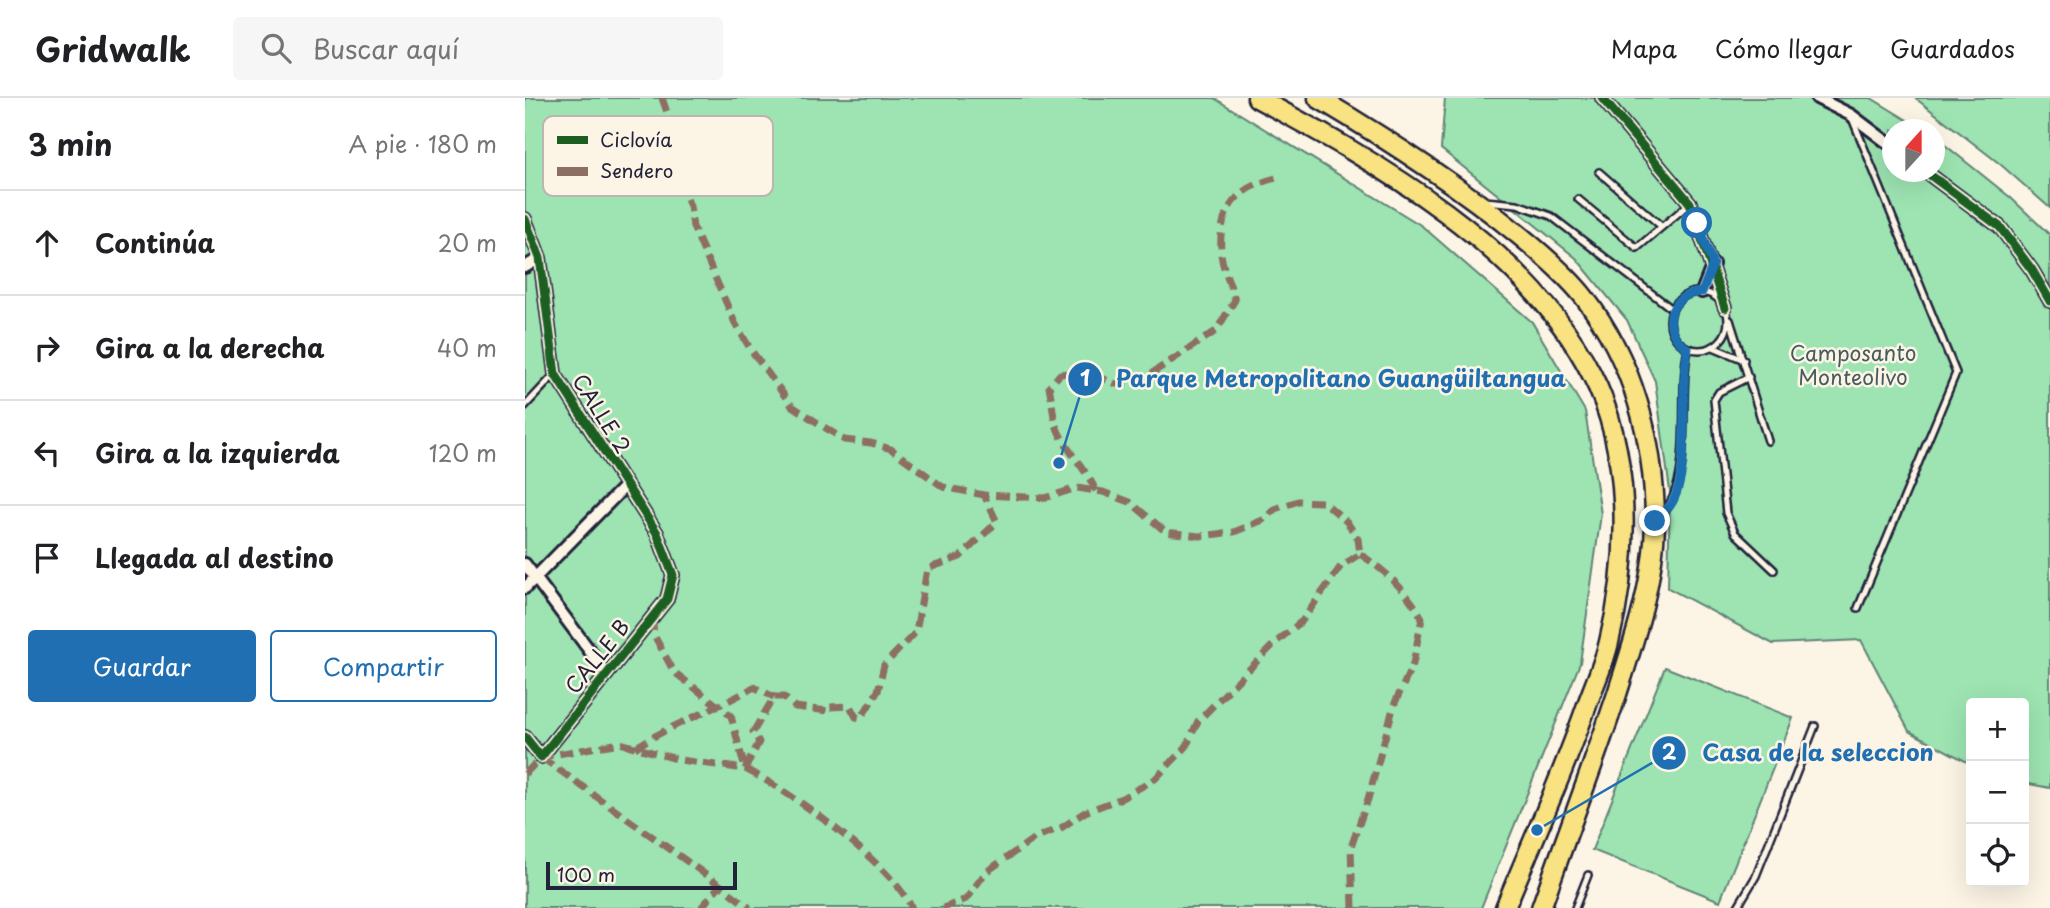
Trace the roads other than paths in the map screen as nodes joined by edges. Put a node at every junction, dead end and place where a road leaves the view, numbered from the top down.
1 (1257, 98) edge
2 (1318, 98) edge
3 (1602, 98) edge
4 (1817, 98) edge
5 (1851, 115) junction
6 (1882, 138) edge
7 (1599, 172) dead end
8 (1939, 182) edge
9 (1578, 199) dead end
10 (1476, 200) junction
11 (1690, 203) junction
12 (525, 219) edge
13 (1661, 226) junction
14 (540, 258) junction
15 (1713, 264) junction
16 (525, 267) edge
17 (1702, 292) junction
18 (2050, 301) edge
19 (1672, 309) junction
20 (1727, 312) junction
21 (1713, 347) junction
22 (1688, 349) junction
23 (1744, 360) junction
24 (555, 374) junction
25 (1749, 377) junction
26 (525, 407) edge
27 (1768, 441) dead end
28 (625, 486) junction
29 (1655, 521) junction
30 (525, 564) edge
31 (1774, 570) dead end
32 (673, 575) joint
33 (536, 578) junction
34 (525, 588) edge
35 (1858, 608) dead end
36 (607, 674) junction
37 (1815, 726) dead end
38 (525, 737) edge
39 (1588, 875) dead end
40 (1505, 908) edge
41 (1541, 908) edge
42 (1575, 908) edge
43 (1737, 908) edge

1 - 40 highway
2 - 10 highway
3 - 11 street
4 - 5 street
5 - 6 street
5 - 35 lane
7 - 13 lane
8 - 18 street
9 - 13 lane
10 - 19 lane
10 - 29 highway
11 - 13 lane
11 - 15 street
12 - 14 street, CALLE 2
14 - 16 street
14 - 24 street, CALLE 2
15 - 17 street
15 - 20 street
17 - 19 lane
17 - 20 lane
19 - 22 lane
20 - 21 lane
20 - 23 lane
21 - 22 lane
21 - 23 lane
22 - 29 lane
23 - 25 lane
24 - 26 lane
24 - 28 street, CALLE 2
25 - 27 lane
25 - 31 lane
28 - 32 street, CALLE 2
28 - 33 street
29 - 41 highway
30 - 33 street
32 - 36 street, CALLE B
33 - 34 street
33 - 36 street
36 - 38 street, CALLE B
37 - 43 lane
39 - 42 lane

